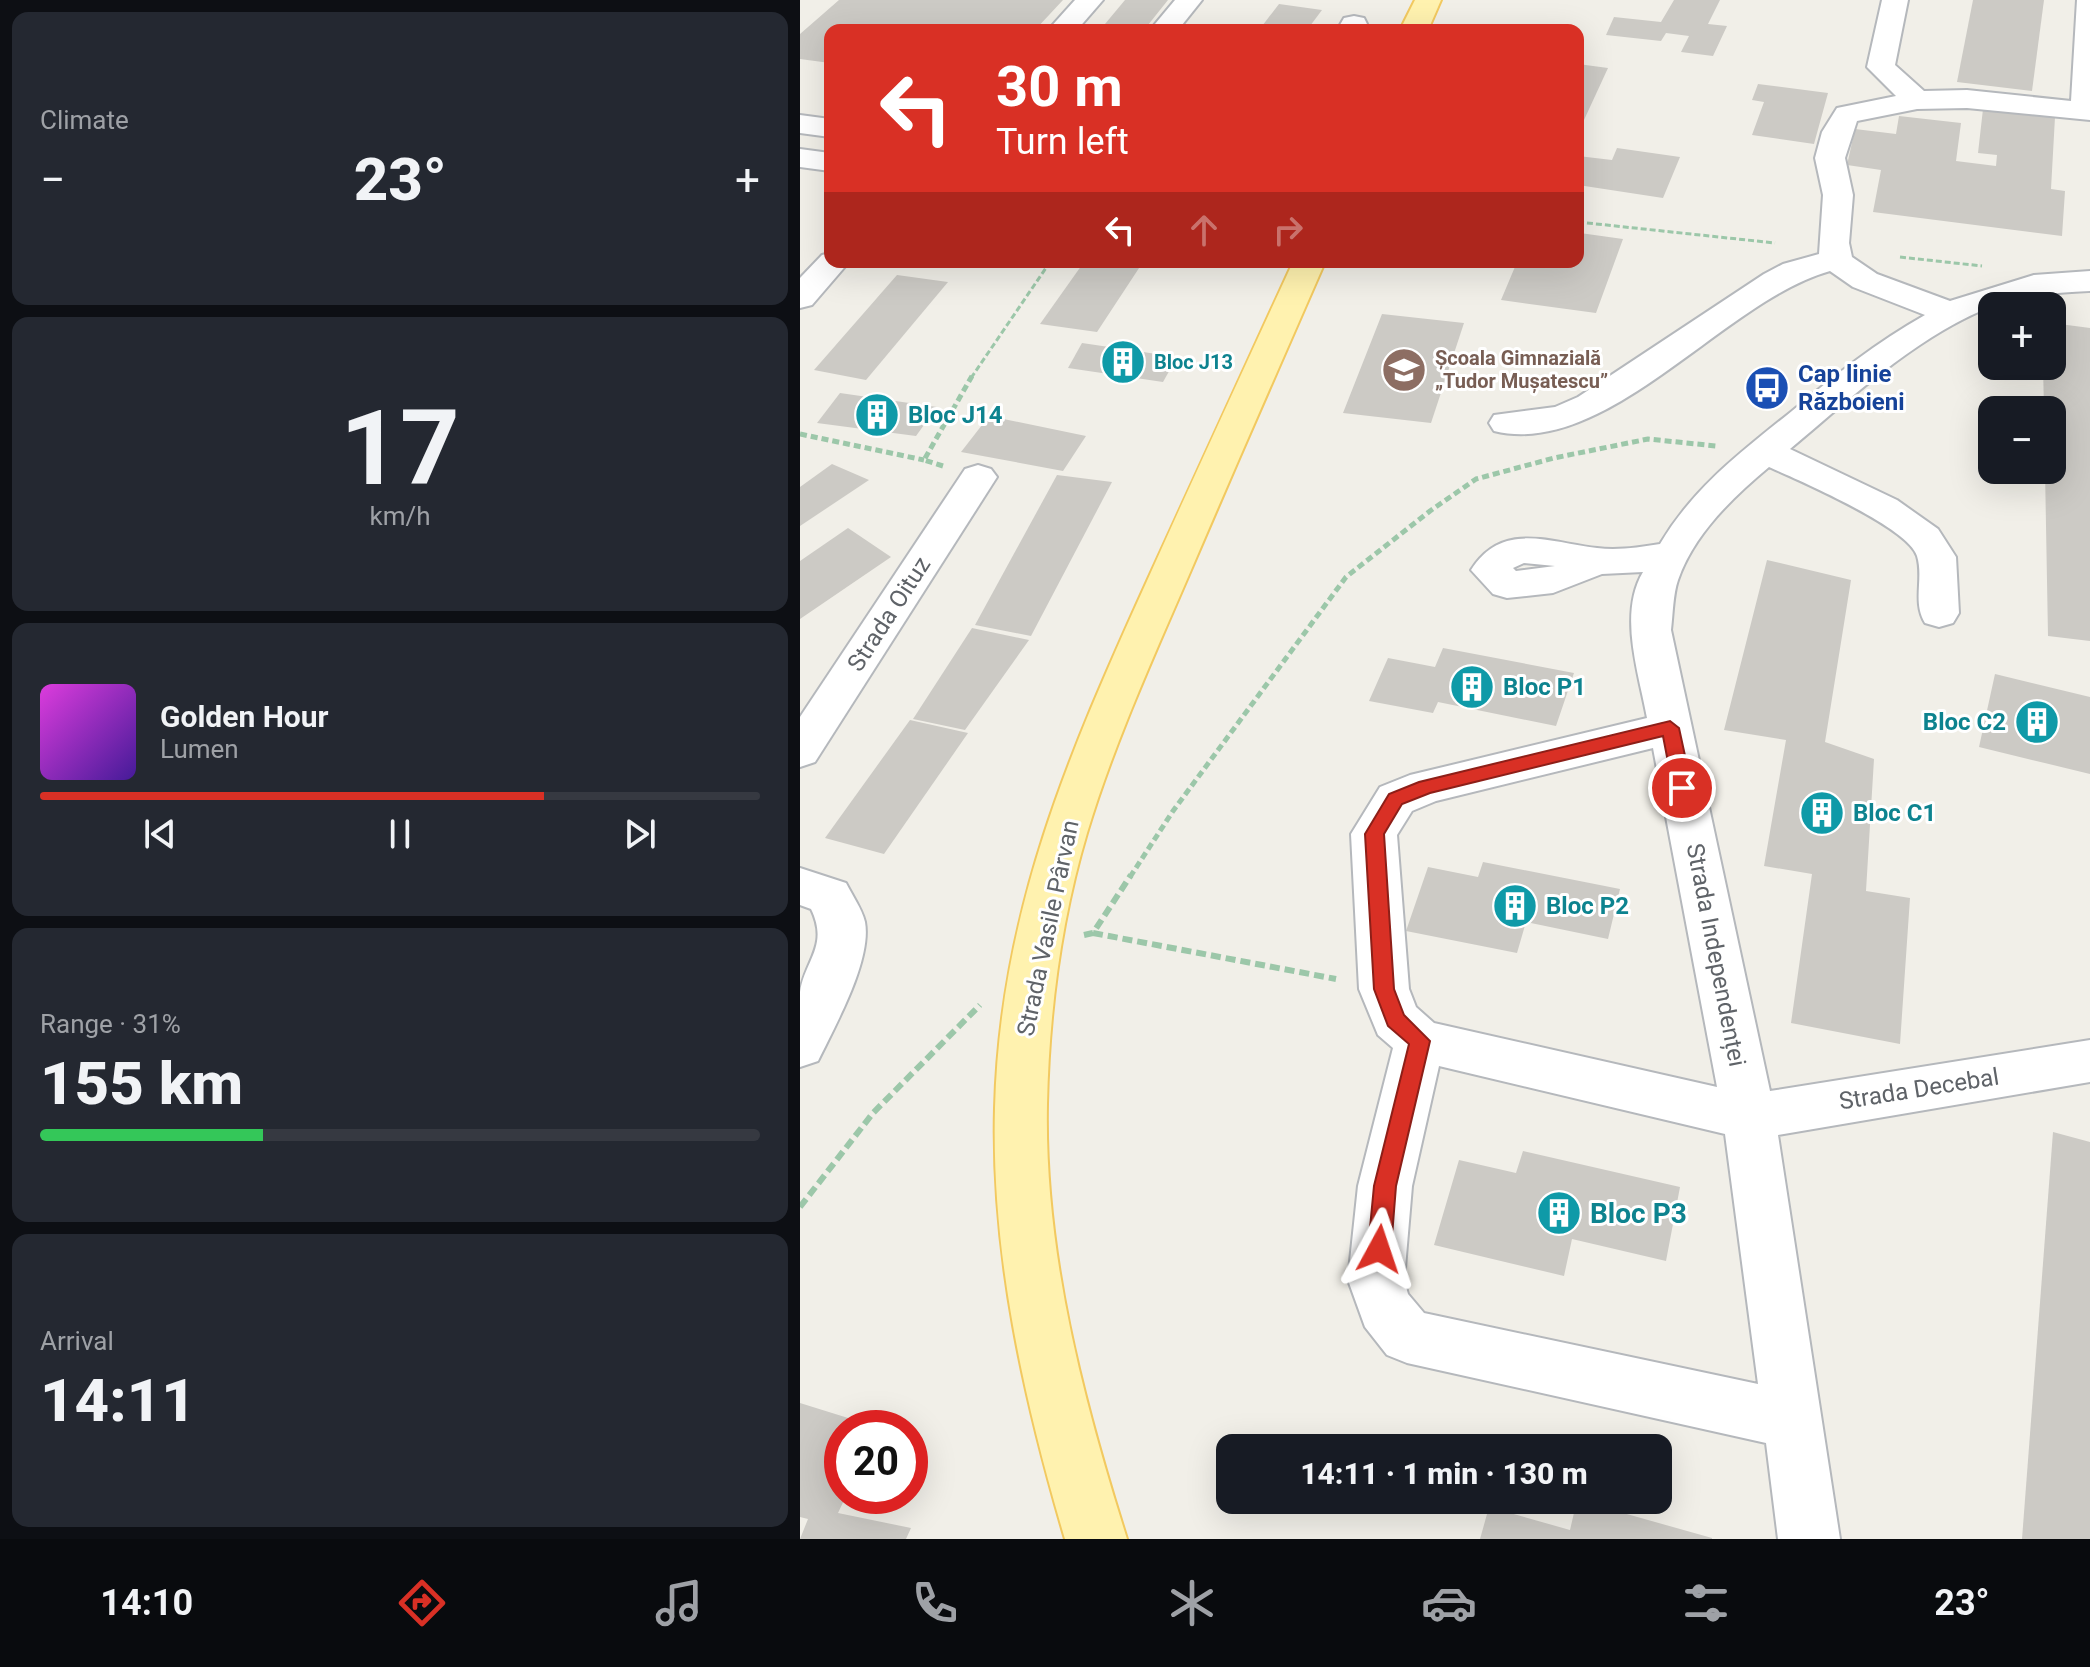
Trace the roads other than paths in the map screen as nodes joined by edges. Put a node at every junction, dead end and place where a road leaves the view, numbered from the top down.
1 (1090, 0) edge
2 (1189, 0) edge
3 (1428, 0) edge
4 (1895, 0) edge
5 (2090, 0) edge
6 (1068, 24) edge
7 (1169, 24) edge
8 (1417, 24) edge
9 (1917, 100) junction
10 (2090, 110) edge
11 (800, 124) edge
12 (824, 127) edge
13 (800, 158) edge
14 (824, 161) edge
15 (1835, 260) junction
16 (828, 268) edge
17 (1306, 268) edge
18 (2090, 281) edge
19 (800, 298) edge
20 (1953, 313) junction
21 (1507, 423) dead end
22 (1765, 451) junction
23 (978, 477) road end
24 (1670, 556) junction
25 (1595, 561) dead end
26 (1939, 613) dead end
27 (1670, 728) junction
28 (800, 751) edge
29 (800, 886) edge
30 (1420, 1041) junction
31 (800, 1046) edge
32 (2090, 1061) edge
33 (1749, 1117) junction
34 (1791, 1420) junction
35 (1096, 1539) edge
36 (1809, 1539) edge

1 - 6 street
2 - 7 street
3 - 8 main road
4 - 9 street
5 - 10 street
9 - 10 street
9 - 15 street
11 - 12 street
13 - 14 street
15 - 20 street
15 - 21 street
16 - 19 street
17 - 35 main road, Strada Vasile Pârvan
18 - 20 street, Strada Independenței
20 - 22 street, Strada Independenței
22 - 24 street, Strada Independenței
22 - 26 street
23 - 28 street, Strada Oituz
24 - 25 street
24 - 27 street, Strada Independenței
27 - 30 street
27 - 33 street, Strada Independenței
29 - 31 street
30 - 33 street
30 - 34 street
32 - 33 street, Strada Decebal
33 - 34 street, Strada Independenței
34 - 36 street, Strada Independenței

